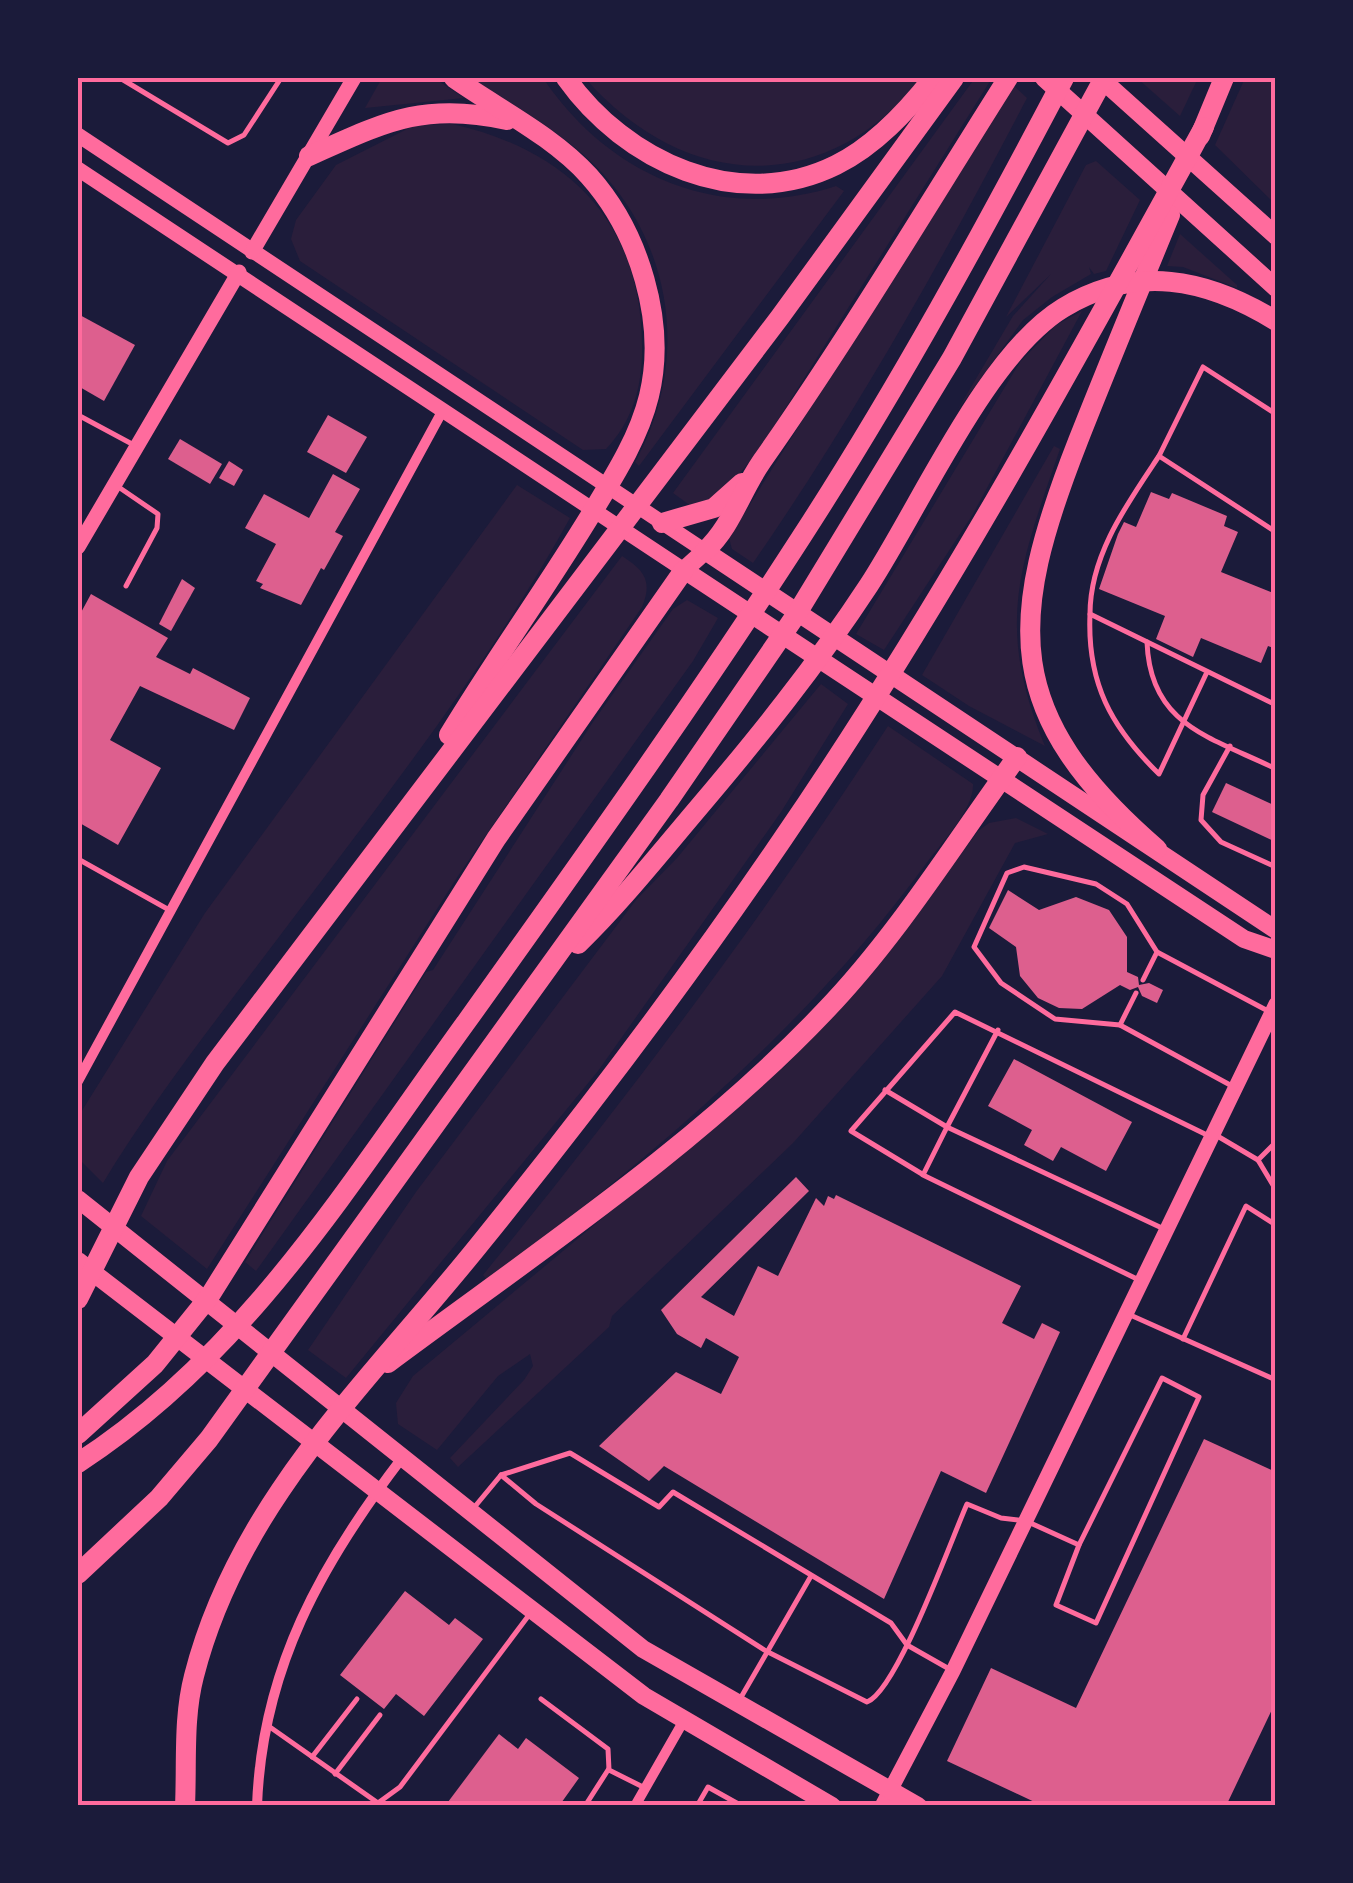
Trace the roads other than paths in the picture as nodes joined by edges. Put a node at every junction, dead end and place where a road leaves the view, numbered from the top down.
1 (120, 78) edge
2 (281, 78) edge
3 (354, 78) edge
4 (454, 78) edge
5 (566, 78) edge
6 (933, 78) edge
7 (954, 78) edge
8 (1008, 78) edge
9 (1044, 78) edge
10 (1064, 78) edge
11 (1102, 78) edge
12 (1224, 78) edge
13 (518, 122) junction
14 (1204, 127) junction
15 (78, 136) edge
16 (309, 156) junction
17 (78, 169) edge
18 (1276, 236) edge
19 (252, 252) junction
20 (239, 272) junction
21 (1276, 288) edge
22 (1276, 321) edge
23 (444, 410) junction
24 (1276, 414) edge
25 (78, 415) edge
26 (136, 447) junction
27 (1158, 456) junction
28 (757, 468) junction
29 (114, 485) junction
30 (662, 523) junction
31 (1276, 532) edge
32 (78, 547) edge
33 (705, 551) junction
34 (684, 570) junction
35 (126, 586) dead end
36 (1090, 614) junction
37 (1147, 642) junction
38 (1208, 672) junction
39 (1276, 705) edge
40 (1183, 723) junction
41 (1230, 746) junction
42 (1018, 757) junction
43 (1276, 769) edge
44 (1001, 780) junction
45 (387, 836) junction
46 (1157, 848) junction
47 (78, 858) edge
48 (1276, 867) edge
49 (171, 912) junction
50 (1276, 930) edge
51 (1276, 950) edge
52 (1157, 952) junction
53 (1143, 980) dead end
54 (538, 984) junction
55 (1136, 993) dead end
56 (1273, 1008) edge
57 (1120, 1024) junction
58 (998, 1030) junction
59 (78, 1081) edge
60 (1234, 1087) junction
61 (884, 1090) junction
62 (947, 1127) junction
63 (1211, 1134) junction
64 (1276, 1142) edge
65 (1258, 1160) junction
66 (923, 1175) junction
67 (1276, 1190) edge
68 (78, 1199) edge
69 (1276, 1225) edge
70 (1164, 1229) junction
71 (78, 1261) edge
72 (1140, 1281) junction
73 (78, 1299) edge
74 (1125, 1312) junction
75 (1183, 1339) junction
76 (367, 1380) junction
77 (1276, 1380) edge
78 (78, 1434) edge
79 (402, 1458) junction
80 (78, 1462) edge
81 (500, 1475) junction
82 (377, 1492) junction
83 (470, 1512) junction
84 (1026, 1521) junction
85 (1079, 1545) junction
86 (78, 1574) edge
87 (811, 1576) junction
88 (532, 1611) junction
89 (907, 1645) junction
90 (766, 1651) junction
91 (954, 1671) junction
92 (357, 1699) dead end
93 (540, 1700) dead end
94 (736, 1705) junction
95 (380, 1715) dead end
96 (683, 1722) junction
97 (265, 1723) junction
98 (312, 1758) junction
99 (608, 1770) junction
100 (335, 1774) junction
101 (645, 1788) junction
102 (886, 1798) edge
103 (185, 1806) edge
104 (256, 1806) edge
105 (585, 1806) edge
106 (635, 1806) edge
107 (697, 1806) edge
108 (742, 1806) edge
109 (832, 1806) edge
110 (918, 1806) edge

1 - 2 lane
3 - 16 main road
4 - 13 highway
5 - 6 highway
7 - 45 highway
8 - 28 highway
9 - 21 main road
10 - 80 highway
11 - 18 main road
11 - 54 highway
12 - 14 highway
13 - 16 highway
13 - 45 highway
14 - 46 highway
14 - 76 highway
15 - 19 main road
16 - 19 main road
17 - 20 main road
19 - 30 main road
20 - 23 main road
20 - 26 main road
22 - 54 highway
23 - 34 main road
23 - 49 street
24 - 27 lane
25 - 26 lane
26 - 29 main road
27 - 31 lane
27 - 36 lane
28 - 30 highway
28 - 33 highway
29 - 32 main road
29 - 35 lane
30 - 33 main road
33 - 34 main road
33 - 42 main road
34 - 44 main road
34 - 78 highway
36 - 37 lane
36 - 40 lane
37 - 38 lane
37 - 40 lane
38 - 39 lane
38 - 40 lane
40 - 41 lane
41 - 43 lane
41 - 48 lane
42 - 44 highway
42 - 46 main road
44 - 51 main road
44 - 76 highway
45 - 73 highway
46 - 50 main road
47 - 49 lane
49 - 59 street
52 - 53 lane
52 - 56 lane
52 - 57 lane
54 - 86 highway
55 - 57 lane
56 - 60 main road
57 - 60 lane
58 - 61 lane
58 - 62 lane
58 - 63 lane
60 - 63 main road
61 - 62 lane
61 - 66 lane
62 - 66 lane
62 - 70 lane
63 - 65 lane
63 - 70 main road
64 - 65 lane
65 - 67 lane
66 - 72 lane
68 - 79 main road
69 - 75 lane
70 - 72 main road
71 - 82 main road
72 - 74 main road
74 - 75 lane
74 - 84 main road
75 - 77 lane
76 - 103 highway
79 - 82 street
79 - 83 main road
81 - 83 lane
81 - 87 lane
81 - 90 lane
82 - 88 main road
82 - 97 street
83 - 94 main road
84 - 85 lane
84 - 89 lane
84 - 91 main road
85 - 85 lane
87 - 89 lane
87 - 90 lane
88 - 96 main road
88 - 100 lane
89 - 90 lane
89 - 91 lane
90 - 94 lane
91 - 102 main road
92 - 98 lane
93 - 99 lane
94 - 102 main road
95 - 100 lane
96 - 101 street
96 - 109 main road
97 - 98 lane
97 - 104 street
98 - 100 lane
99 - 101 lane
99 - 105 lane
101 - 106 street
102 - 110 main road
107 - 108 lane

